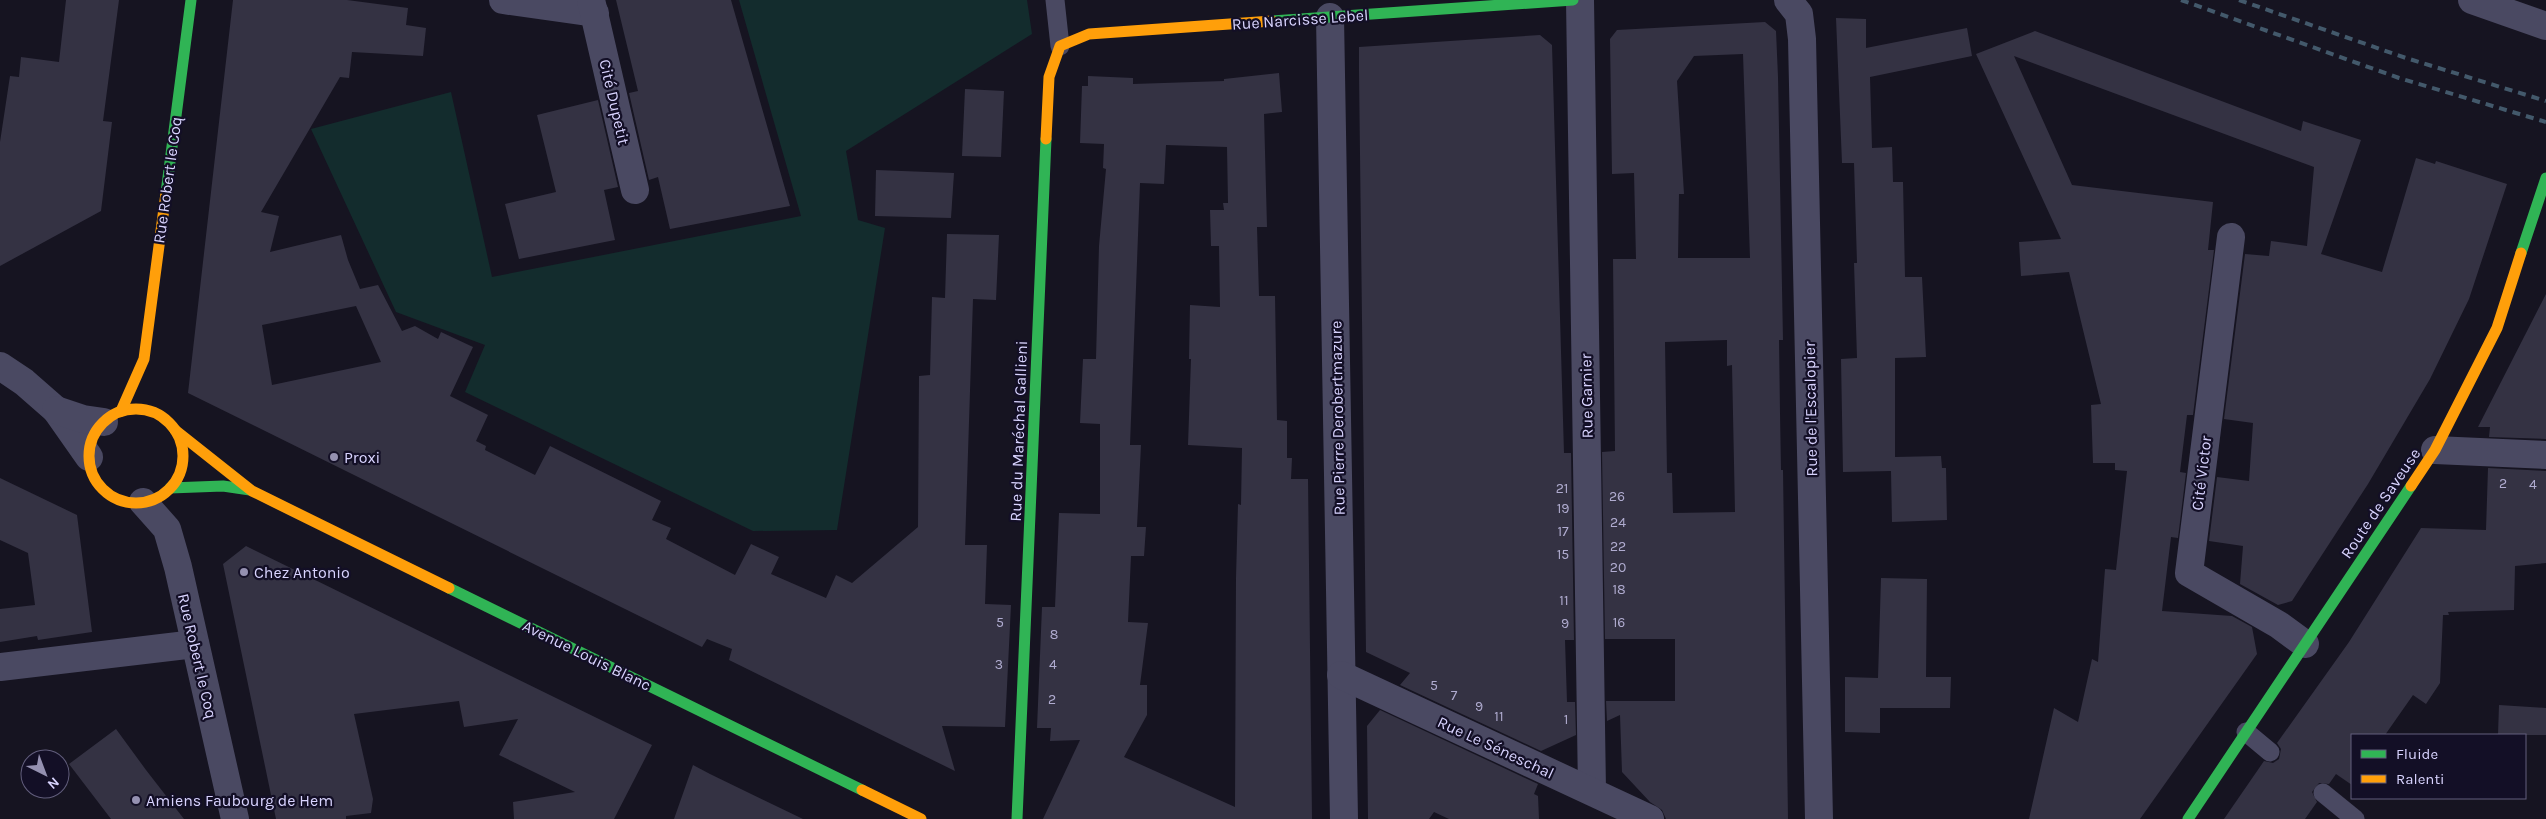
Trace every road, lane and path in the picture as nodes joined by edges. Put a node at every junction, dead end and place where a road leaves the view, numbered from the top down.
1 (191, 0) edge
2 (503, 0) edge
3 (1055, 0) edge
4 (1572, 0) edge
5 (1580, 0) edge
6 (2472, 0) edge
7 (1790, 1) edge
8 (594, 7) edge
9 (1330, 17) junction
10 (2546, 26) edge
11 (1060, 46) junction
12 (2546, 178) edge
13 (635, 190) dead end
14 (2231, 237) dead end
15 (144, 359) junction
16 (0, 366) edge
17 (148, 384) dead end
18 (153, 400) dead end
19 (56, 410) junction
20 (158, 415) junction
21 (112, 417) junction
22 (175, 430) junction
23 (2435, 450) junction
24 (2546, 455) edge
25 (89, 457) junction
26 (170, 488) junction
27 (252, 491) junction
28 (143, 502) junction
29 (195, 644) junction
30 (2306, 644) junction
31 (0, 667) edge
32 (1342, 675) junction
33 (2246, 732) junction
34 (2270, 752) dead end
35 (1592, 791) junction
36 (2323, 793) dead end
37 (235, 819) edge
38 (921, 819) edge
39 (1017, 819) edge
40 (1344, 819) edge
41 (1650, 819) edge
42 (1819, 819) edge
43 (2188, 819) edge
44 (2355, 819) edge

1 - 15 street, Rue Robert le Coq
2 - 8 street, Cité Dupetit
3 - 11 lane
4 - 9 street, Rue Narcisse Lebel
5 - 35 street, Rue Garnier
6 - 10 street
7 - 42 street, Rue de l'Escalopier
8 - 13 street, Cité Dupetit
9 - 11 street, Rue Narcisse Lebel
9 - 32 street, Rue Pierre Derobertmazure
11 - 39 street, Rue du Maréchal Gallieni
12 - 23 street, Route de Saveuse
14 - 30 street, Cité Victor
15 - 17 street, Rue Robert le Coq
15 - 21 street, Rue Robert le Coq
16 - 19 street
18 - 20 street
19 - 21 street
19 - 25 street
20 - 21 street
20 - 22 street
21 - 25 street
22 - 26 street
22 - 27 street, Avenue Louis Blanc
23 - 24 street
23 - 30 street, Route de Saveuse
25 - 28 street
26 - 27 street, Avenue Louis Blanc
26 - 28 street
27 - 38 street, Avenue Louis Blanc
28 - 29 street, Rue Robert le Coq
29 - 31 street
29 - 37 street, Rue Robert le Coq
30 - 33 street, Route de Saveuse
32 - 35 street, Rue Le Séneschal
32 - 40 street, Rue Pierre Derobertmazure
33 - 34 lane
33 - 43 street, Route de Saveuse
35 - 41 street, Rue Le Séneschal
36 - 44 lane

